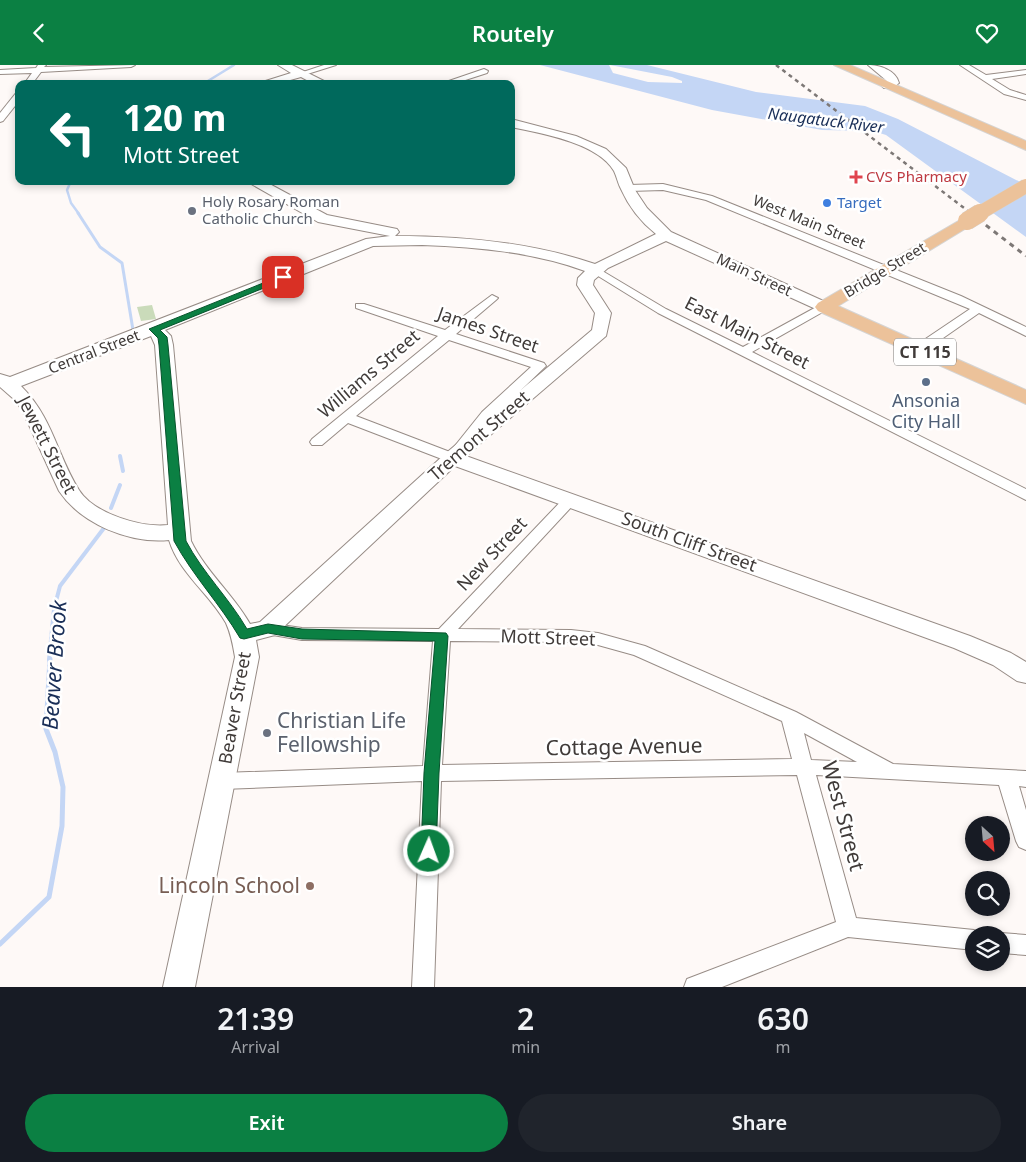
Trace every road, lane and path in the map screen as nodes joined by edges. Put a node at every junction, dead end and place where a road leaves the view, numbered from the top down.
1 (131, 65) edge
2 (283, 65) edge
3 (332, 65) edge
4 (840, 65) edge
5 (873, 65) edge
6 (964, 65) edge
7 (40, 67) edge
8 (484, 71) dead end
9 (0, 72) edge
10 (1026, 72) edge
11 (301, 74) junction
12 (984, 78) junction
13 (31, 80) edge
14 (278, 80) edge
15 (315, 80) edge
16 (456, 80) edge
17 (881, 80) junction
18 (1026, 98) edge
19 (15, 100) edge
20 (0, 119) edge
21 (515, 124) edge
22 (1026, 146) edge
23 (260, 185) edge
24 (1026, 185) edge
25 (628, 189) junction
26 (323, 219) junction
27 (361, 228) junction
28 (666, 235) junction
29 (371, 242) junction
30 (440, 242) junction
31 (594, 269) junction
32 (885, 269) junction
33 (492, 298) dead end
34 (360, 306) dead end
35 (824, 307) junction
36 (979, 307) junction
37 (154, 329) junction
38 (1026, 332) edge
39 (447, 333) junction
40 (919, 349) junction
41 (743, 352) junction
42 (6, 381) edge
43 (1026, 398) edge
44 (348, 418) junction
45 (317, 442) dead end
46 (452, 458) junction
47 (1026, 495) edge
48 (570, 499) junction
49 (179, 531) junction
50 (268, 629) junction
51 (244, 634) junction
52 (442, 636) junction
53 (1026, 674) edge
54 (790, 717) junction
55 (805, 767) junction
56 (890, 771) junction
57 (432, 773) junction
58 (1006, 777) junction
59 (1026, 779) edge
60 (222, 781) junction
61 (1026, 841) edge
62 (848, 927) junction
63 (965, 939) edge
64 (1010, 944) edge
65 (1026, 945) edge
66 (179, 987) edge
67 (423, 987) edge
68 (694, 987) edge

1 - 7 street
2 - 11 street
3 - 11 street
4 - 17 main road
5 - 17 street
6 - 12 street
7 - 9 street
7 - 13 street
8 - 16 street
10 - 12 street
11 - 14 street
11 - 15 street
12 - 18 street
17 - 22 main road
19 - 20 street
21 - 25 street, Main Street / CT 115
23 - 26 street
24 - 32 main road, Bridge Street, bridge
25 - 28 street, Main Street / CT 115
25 - 32 street, West Main Street
26 - 27 street, East Main Street
26 - 29 street
27 - 29 street
27 - 30 street, East Main Street
28 - 31 street
28 - 35 street, Main Street / CT 115
29 - 30 street, East Main Street
29 - 37 street, Central Street
30 - 31 street, East Main Street
31 - 41 street, East Main Street
31 - 46 street, Tremont Street
32 - 35 main road, Bridge Street
32 - 36 street, West Main Street
33 - 39 street, Williams Street
34 - 39 street, James Street
35 - 40 main road, Main Street / CT 115
35 - 41 street, Bridge Street
36 - 38 street, West Main Street
36 - 40 street
37 - 42 street, Central Street
37 - 49 street, Beaver Street
39 - 44 street, Williams Street
39 - 46 street, James Street
40 - 43 main road, Main Street / CT 115
41 - 47 street, East Main Street
42 - 49 street, Jewett Street
44 - 45 street, Williams Street
44 - 46 street, South Cliff Street
46 - 48 street, South Cliff Street
46 - 50 street, Tremont Street
48 - 52 street, New Street
48 - 53 street, South Cliff Street
49 - 51 street, Beaver Street
50 - 51 street
50 - 52 street, Mott Street
51 - 60 street, Beaver Street
52 - 54 street, Mott Street
52 - 57 street
54 - 55 street, West Street
54 - 56 street, Mott Street
55 - 56 street, Cottage Avenue
55 - 57 street, Cottage Avenue
55 - 62 street, West Street
56 - 58 street, Cottage Avenue
57 - 60 street, Cottage Avenue
57 - 67 street
58 - 59 street, Cottage Avenue
58 - 61 street
60 - 66 street, Beaver Street
62 - 63 street
62 - 68 street
64 - 65 street

